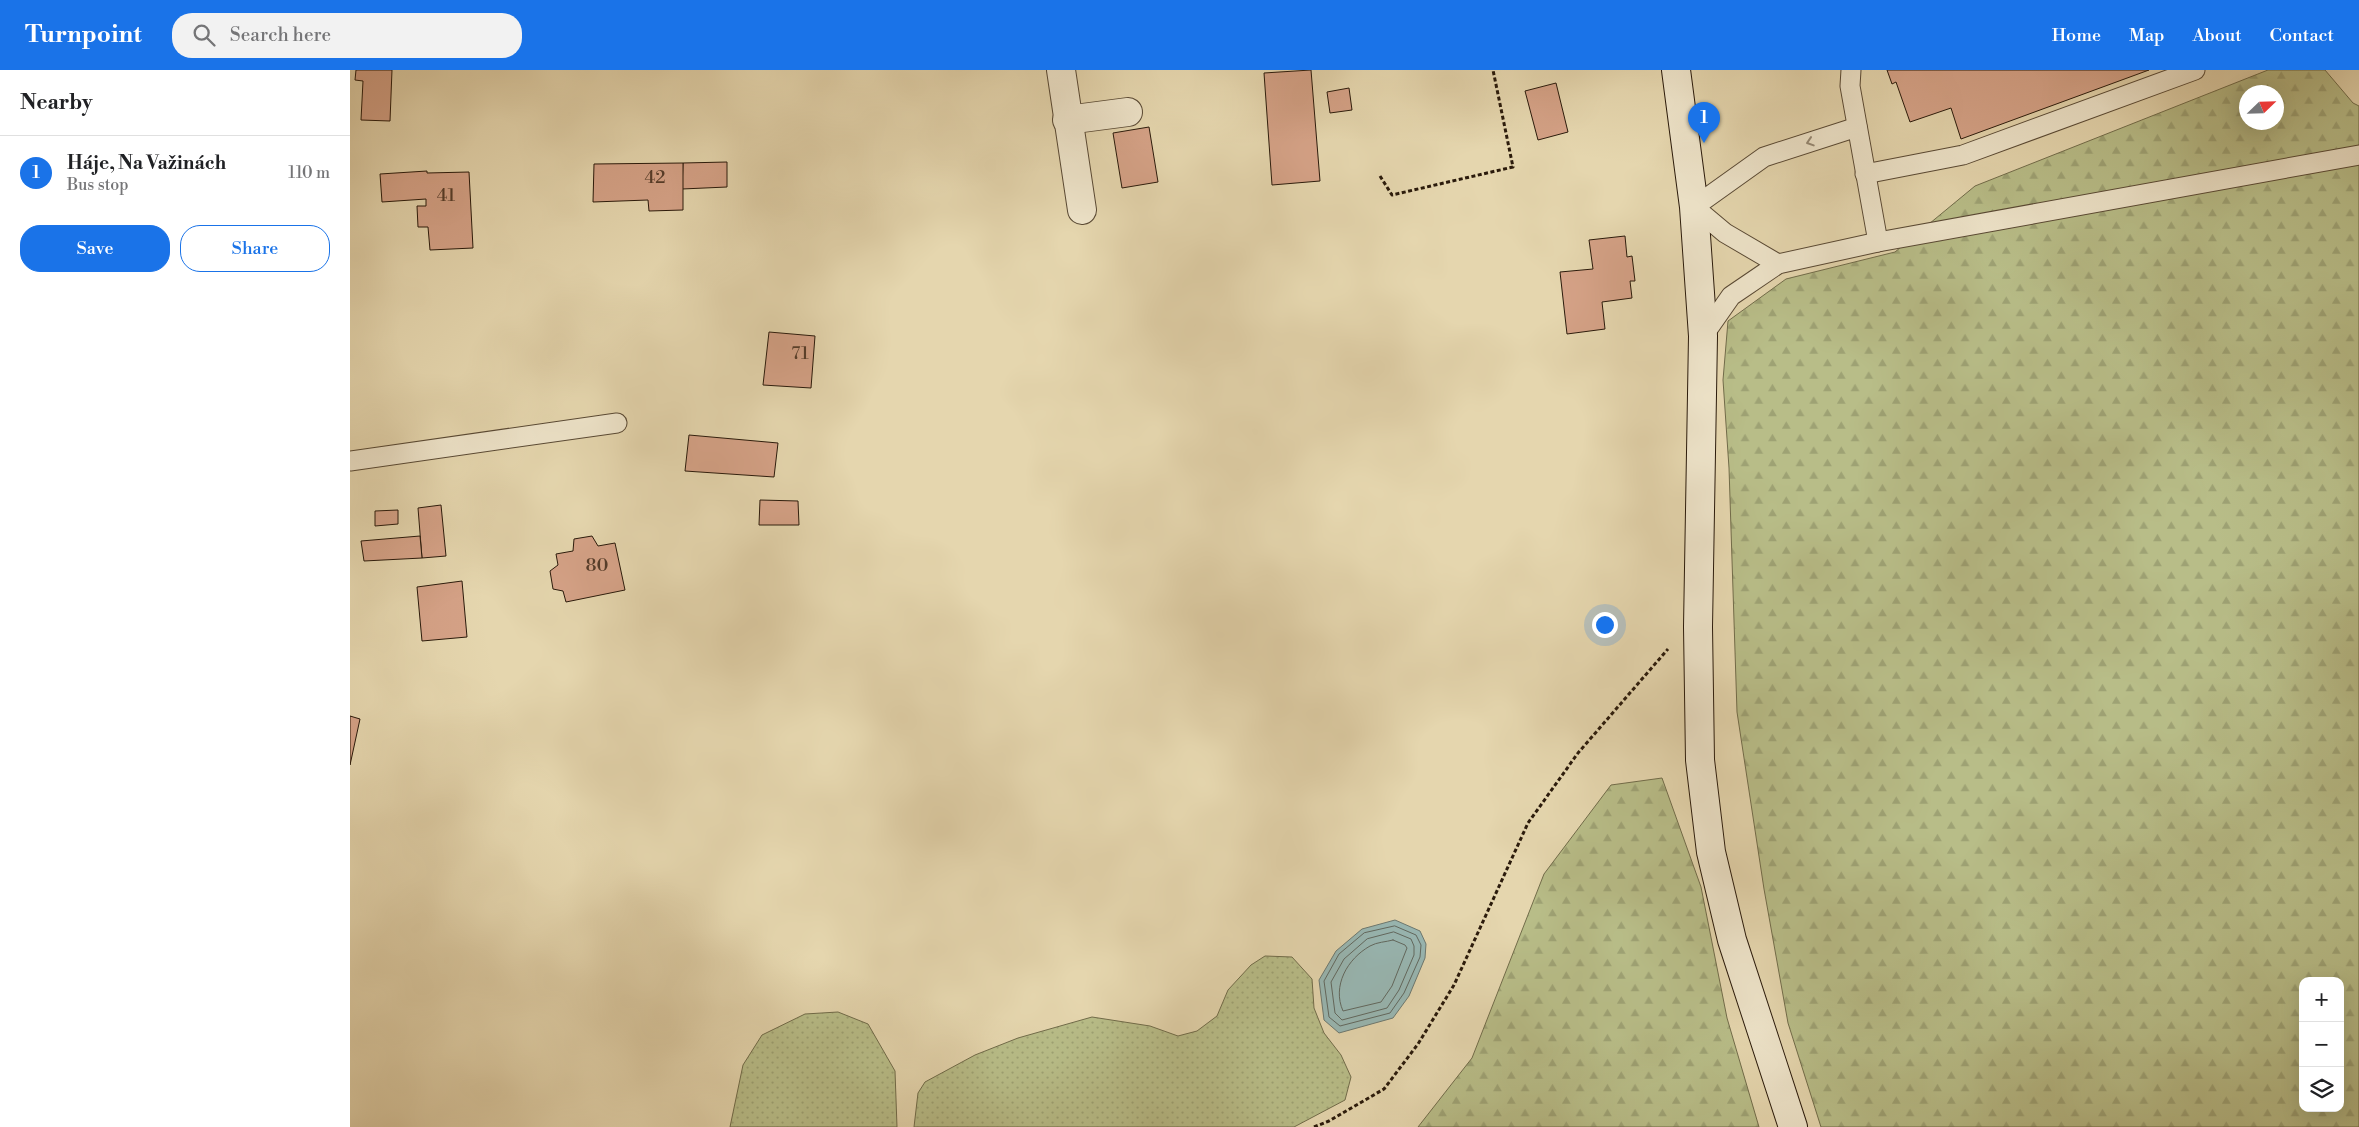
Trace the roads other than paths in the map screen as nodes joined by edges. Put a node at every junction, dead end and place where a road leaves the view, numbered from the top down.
1 (1061, 70) edge
2 (1676, 70) edge
3 (1851, 70) edge
4 (2195, 70) edge
5 (1128, 112) dead end
6 (1067, 120) junction
7 (1857, 127) junction
8 (2359, 155) edge
9 (1866, 174) junction
10 (1694, 207) junction
11 (1082, 210) dead end
12 (1878, 242) junction
13 (1778, 264) junction
14 (1703, 336) junction
15 (617, 423) dead end
16 (350, 461) edge
17 (1793, 1127) edge

1 - 6 main road
2 - 10 main road
3 - 7 lane
4 - 9 lane
5 - 6 main road
6 - 11 main road
7 - 9 lane
7 -> 10 lane
8 - 12 lane
9 - 12 lane
10 - 13 lane
10 - 14 main road
12 - 13 lane
13 - 14 lane
14 - 17 main road
15 - 16 lane

